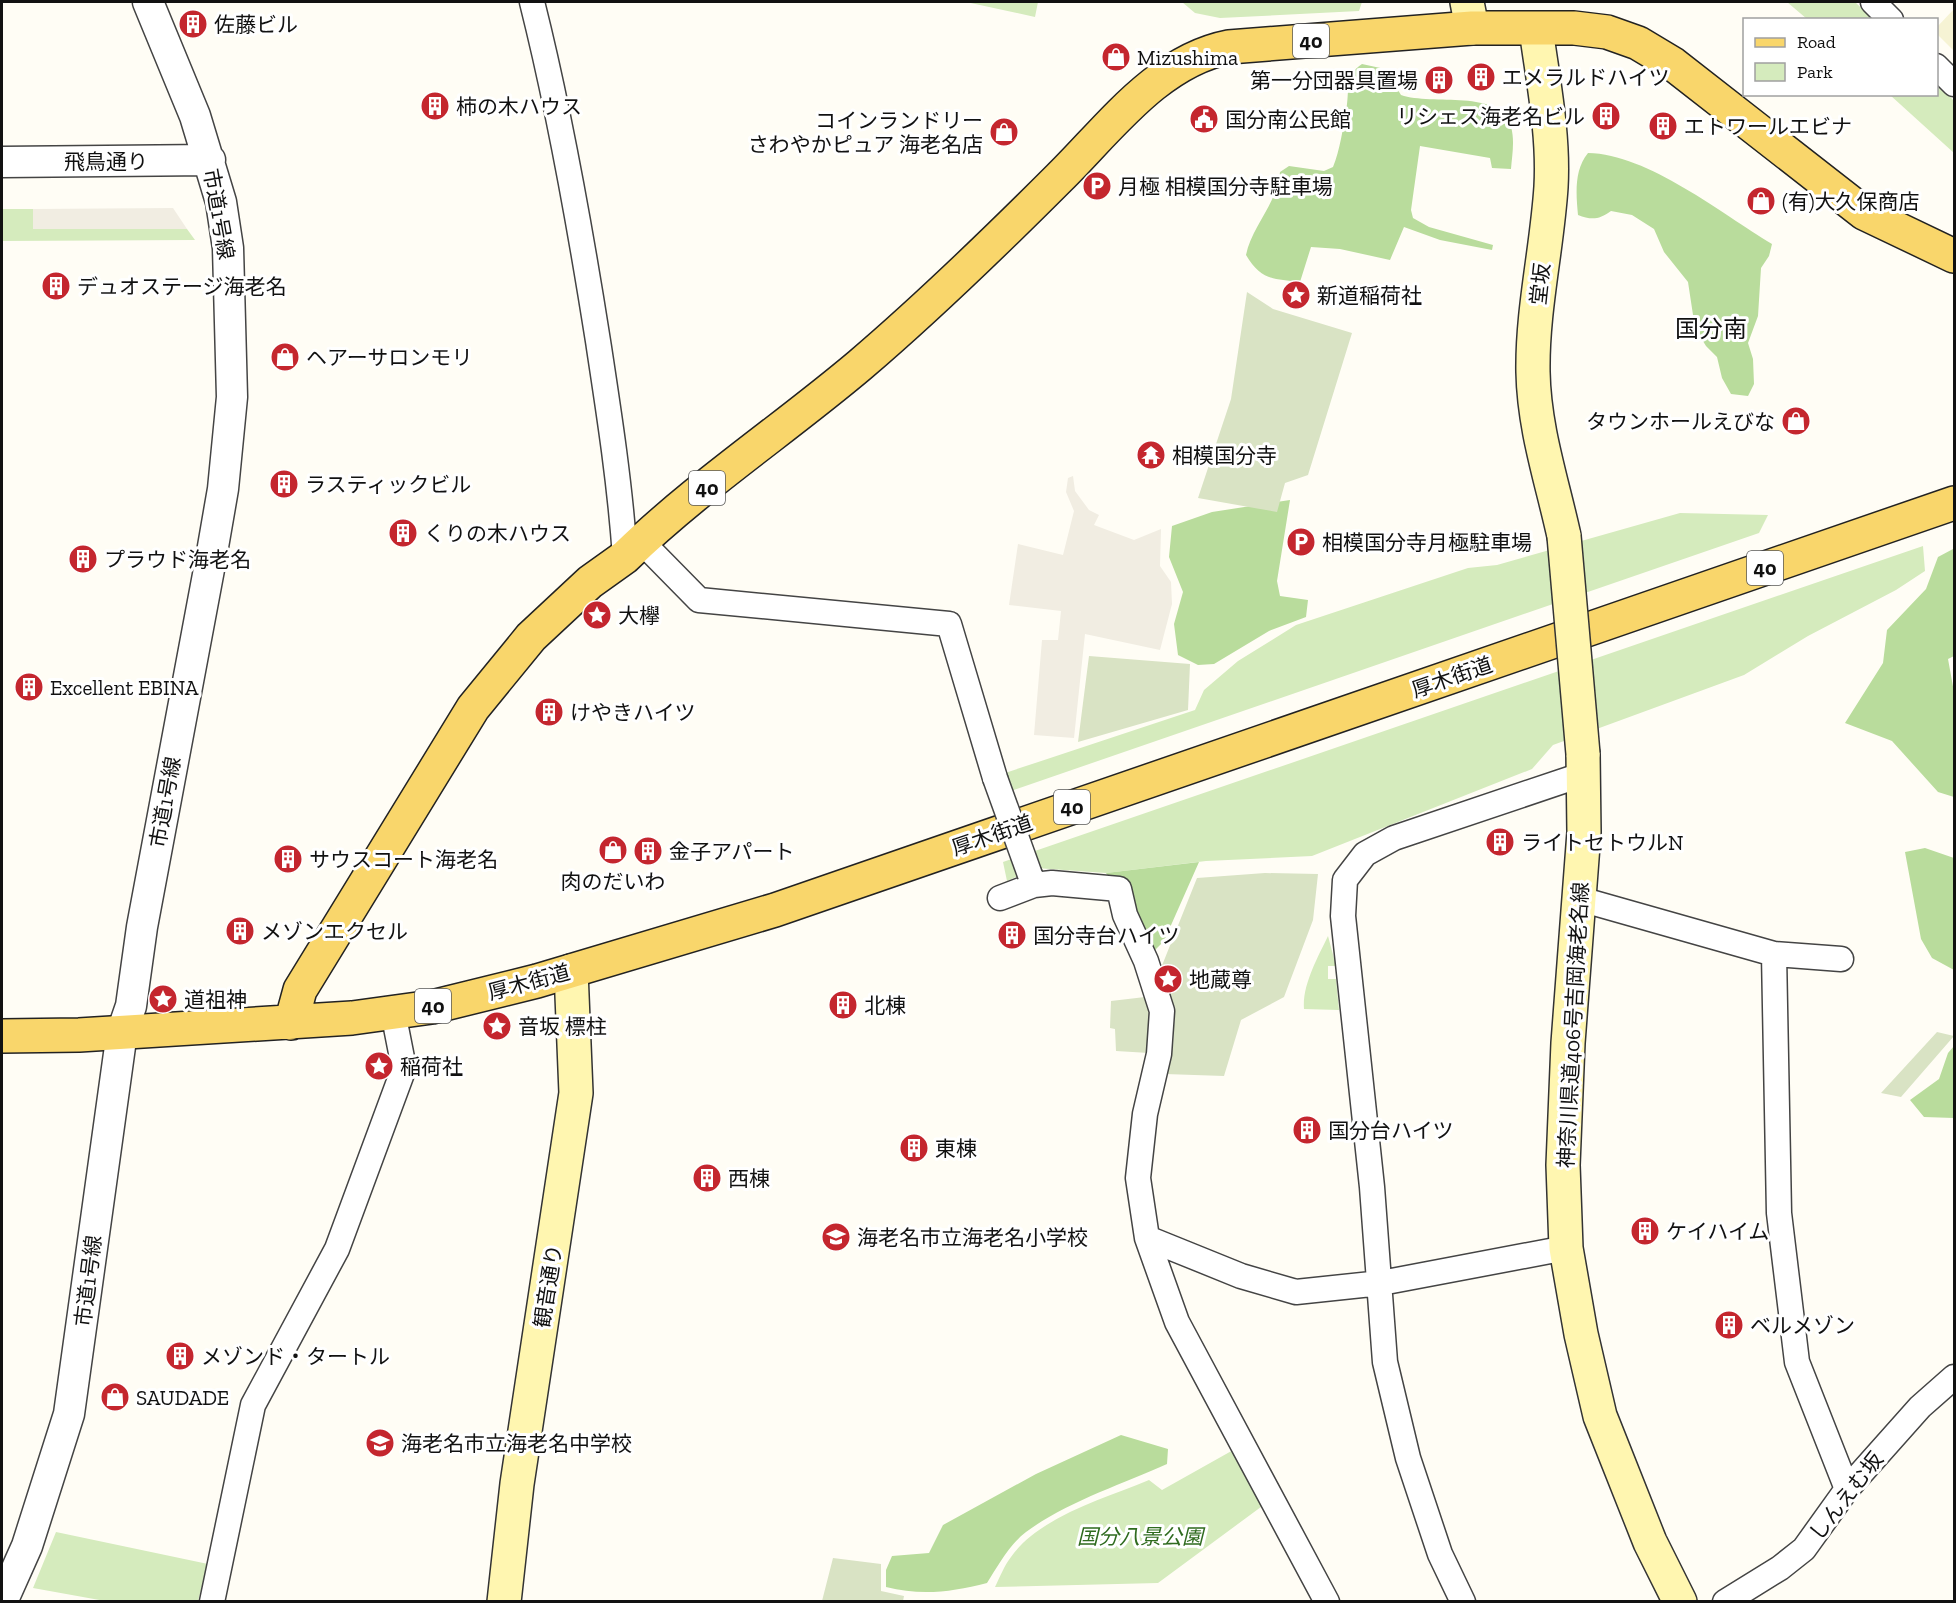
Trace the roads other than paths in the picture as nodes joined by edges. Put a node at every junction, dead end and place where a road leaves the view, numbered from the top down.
1 (148, 2) edge
2 (532, 2) edge
3 (1873, 2) edge
4 (1470, 15) edge
5 (1889, 18) edge
6 (1536, 29) junction
7 (1938, 68) edge
8 (1954, 84) edge
9 (210, 160) junction
10 (2, 162) edge
11 (1954, 256) edge
12 (1954, 503) edge
13 (1564, 536) joint
14 (633, 549) junction
15 (1584, 764) junction
16 (1032, 880) junction
17 (1000, 898) dead end
18 (1580, 900) junction
19 (1774, 954) junction
20 (1841, 959) dead end
21 (571, 970) junction
22 (393, 1012) junction
23 (291, 1023) junction
24 (122, 1032) junction
25 (2, 1036) edge
26 (1147, 1238) junction
27 (1566, 1248) junction
28 (1381, 1283) junction
29 (1954, 1377) edge
30 (1847, 1489) junction
31 (2, 1602) edge
32 (212, 1602) edge
33 (504, 1602) edge
34 (1327, 1602) edge
35 (1463, 1602) edge
36 (1680, 1602) edge
37 (1725, 1602) edge

1 - 9 street, 市道1号線
2 - 14 street
3 - 5 street
4 - 6 main road, 40
4 - 14 main road, 40
6 - 11 main road, 40
6 - 13 main road, 堂坂
7 - 8 street
9 - 10 street, 飛鳥通り
9 - 24 street, 市道1号線
12 - 21 main road, 厚木街道 / 40
13 - 15 main road, 神奈川県道406号吉岡海老名線, bridge
14 - 16 street, bridge
14 - 23 main road, 40
15 - 18 main road, 神奈川県道406号吉岡海老名線
15 - 28 street
16 - 17 street
16 - 26 street
18 - 19 street
18 - 27 main road, 神奈川県道406号吉岡海老名線
19 - 20 street
19 - 30 street
21 - 22 main road, 厚木街道 / 40
21 - 33 main road, 観音通り
22 - 23 main road, 厚木街道 / 40
22 - 32 street
23 - 24 main road, 厚木街道 / 40
24 - 25 main road, 厚木街道 / 40
24 - 31 street, 市道1号線
26 - 28 street
26 - 34 street
27 - 28 street
27 - 36 main road, 神奈川県道406号吉岡海老名線
28 - 35 street
29 - 30 street, しんえむ坂
30 - 37 street, しんえむ坂

